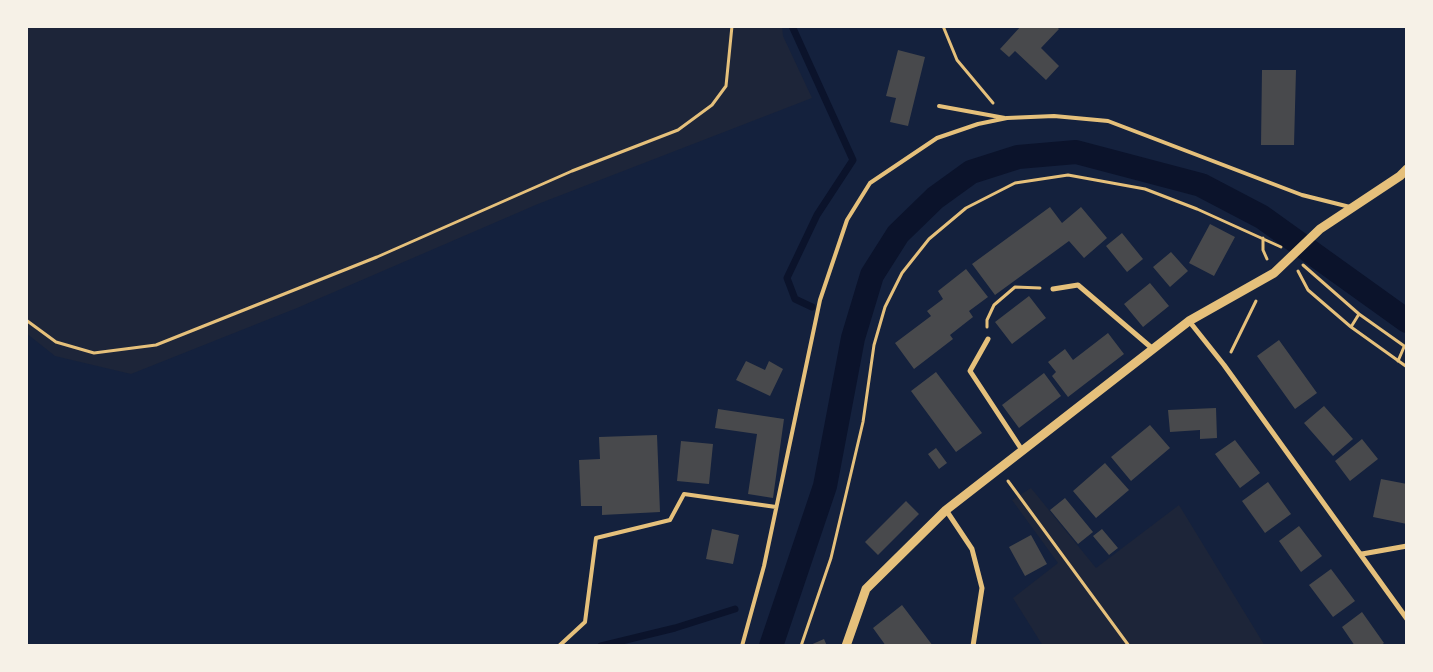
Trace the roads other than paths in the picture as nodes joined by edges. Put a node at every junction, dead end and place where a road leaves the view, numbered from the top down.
1 (939, 106) dead end
2 (1007, 118) junction
3 (1407, 169) edge
4 (1353, 208) junction
5 (1053, 289) road end
6 (1189, 321) junction
7 (988, 339) road end
8 (1153, 349) junction
9 (1022, 450) junction
10 (776, 507) junction
11 (946, 510) junction
12 (1407, 546) edge
13 (1362, 554) junction
14 (1407, 619) edge
15 (559, 646) edge
16 (742, 646) edge
17 (846, 646) edge
18 (973, 646) edge

1 - 2 lane
2 - 4 lane
2 - 10 lane
3 - 4 street
4 - 6 street
5 - 8 street
6 - 8 street
6 - 13 street
7 - 9 street
8 - 9 street
9 - 11 street
10 - 15 lane
10 - 16 lane
11 - 17 street
11 - 18 street
12 - 13 street
13 - 14 street

